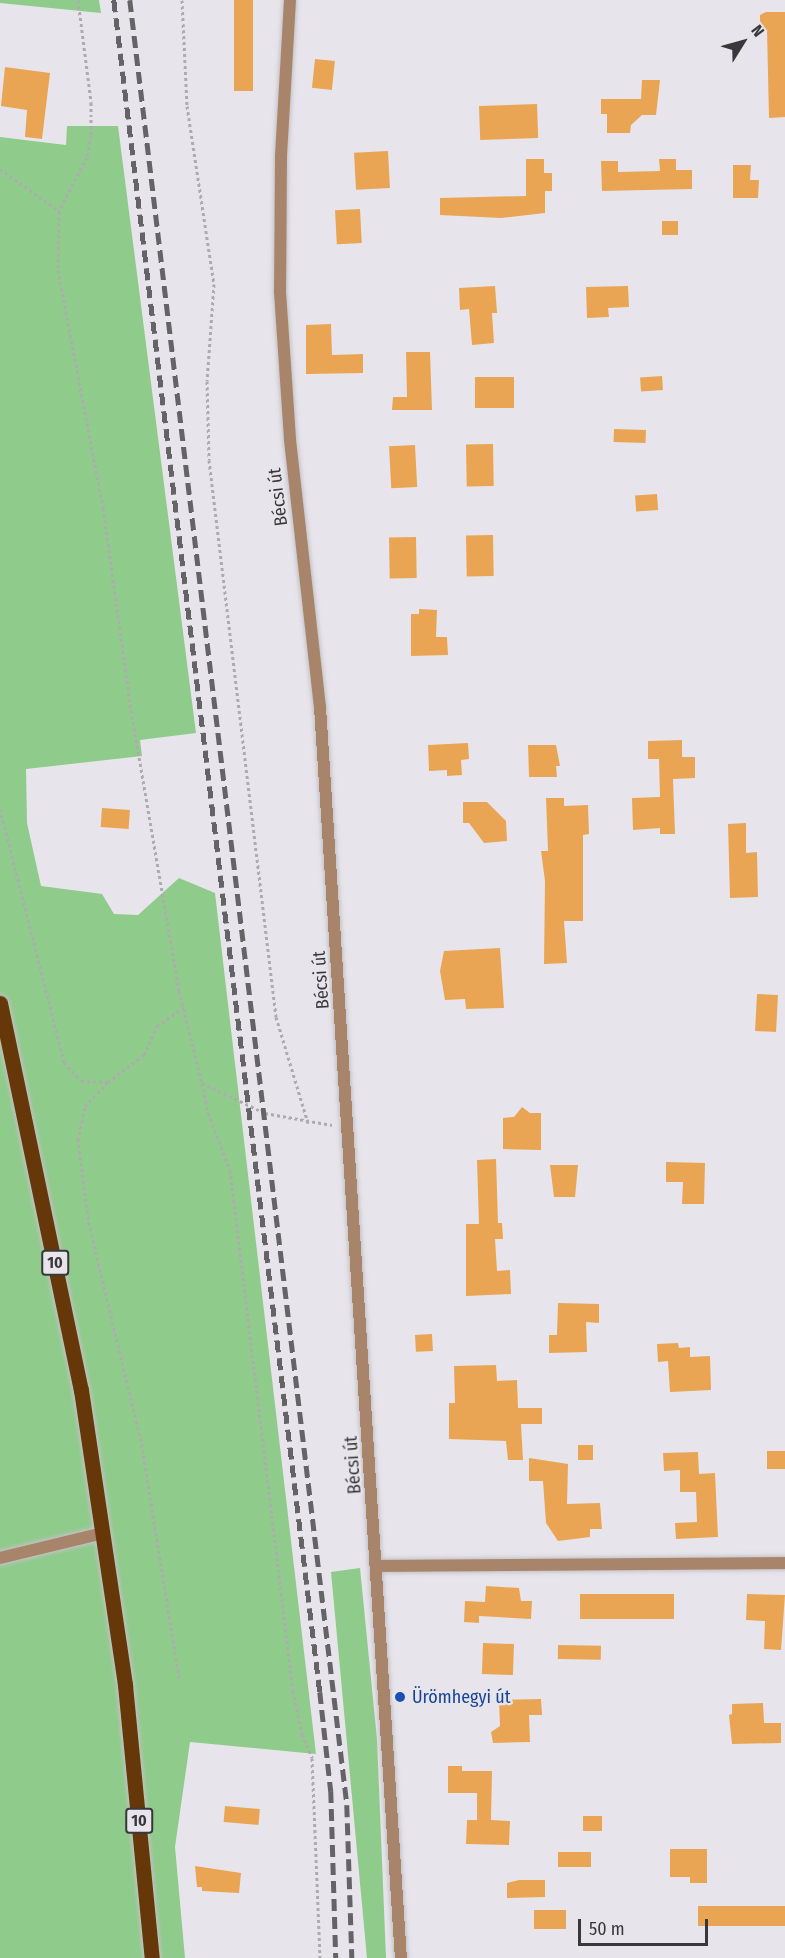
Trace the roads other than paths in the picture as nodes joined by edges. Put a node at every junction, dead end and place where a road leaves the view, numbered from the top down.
1 (290, 0) edge
2 (0, 1003) edge
3 (103, 1533) junction
4 (0, 1558) edge
5 (785, 1563) edge
6 (378, 1566) junction
7 (152, 1958) edge
8 (401, 1958) edge

1 - 6 street, Bécsi út
2 - 3 main road, 10
3 - 4 street
3 - 7 main road, 10
5 - 6 street
6 - 8 street, Bécsi út

